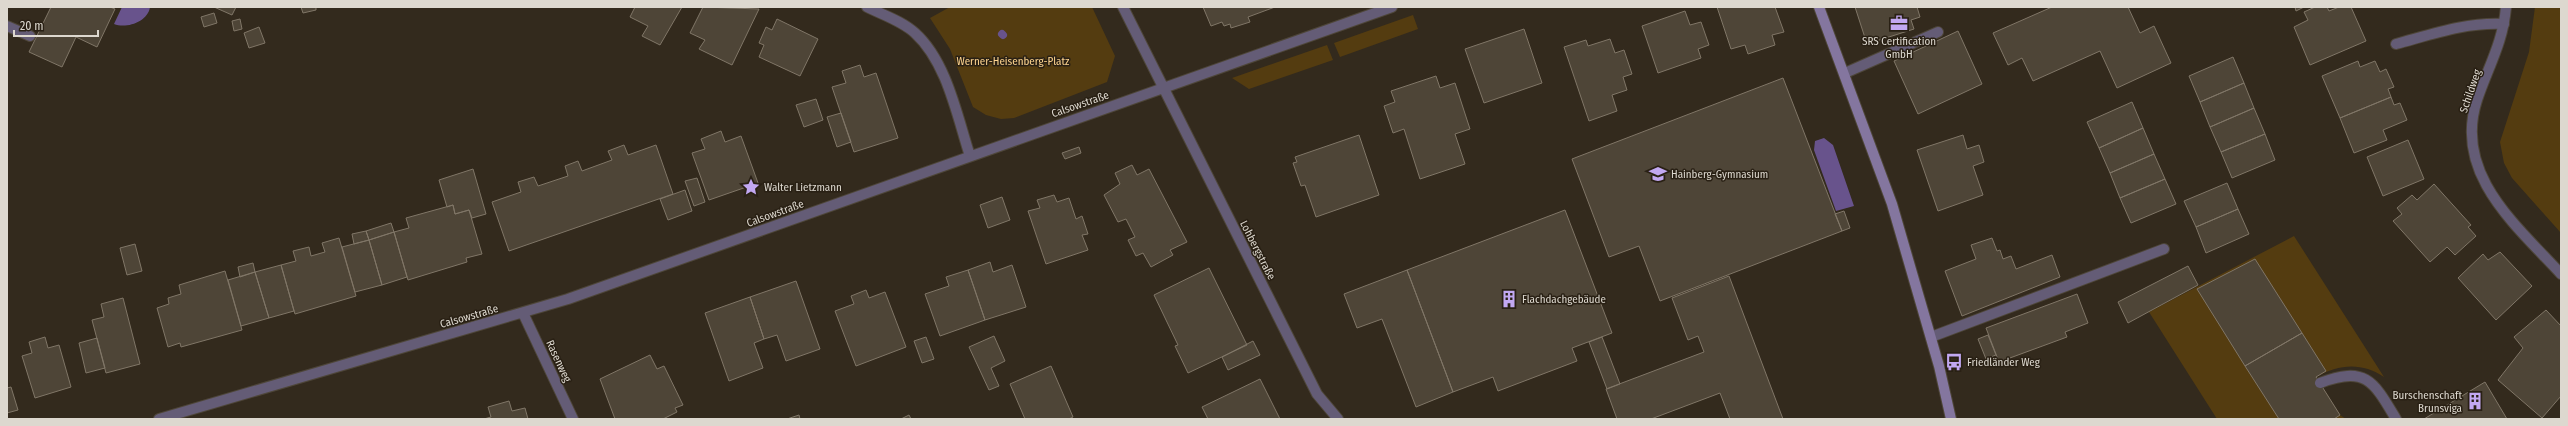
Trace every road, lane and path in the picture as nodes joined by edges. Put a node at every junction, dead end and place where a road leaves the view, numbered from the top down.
1 (867, 7) edge
2 (1123, 7) edge
3 (1392, 7) edge
4 (1819, 7) edge
5 (2506, 7) edge
6 (2504, 24) junction
7 (7, 26) edge
8 (1938, 32) dead end
9 (30, 36) dead end
10 (2396, 44) dead end
11 (1845, 73) junction
12 (1164, 88) junction
13 (970, 156) junction
14 (2164, 248) dead end
15 (2561, 274) edge
16 (523, 313) junction
17 (1931, 337) junction
18 (2320, 383) dead end
19 (159, 419) edge
20 (573, 419) edge
21 (1338, 419) edge
22 (1951, 419) edge
23 (2396, 419) edge

1 - 13 street
2 - 12 street, Lohbergstraße
3 - 12 street, Calsowstraße
4 - 11 street
5 - 6 street, Schildweg
6 - 10 street
6 - 15 street, Schildweg
7 - 9 street
8 - 11 street
11 - 17 street
12 - 13 street, Calsowstraße
12 - 21 street, Lohbergstraße
13 - 16 street, Calsowstraße
14 - 17 street
16 - 19 street, Calsowstraße
16 - 20 street, Rasenweg
17 - 22 street
18 - 23 street

